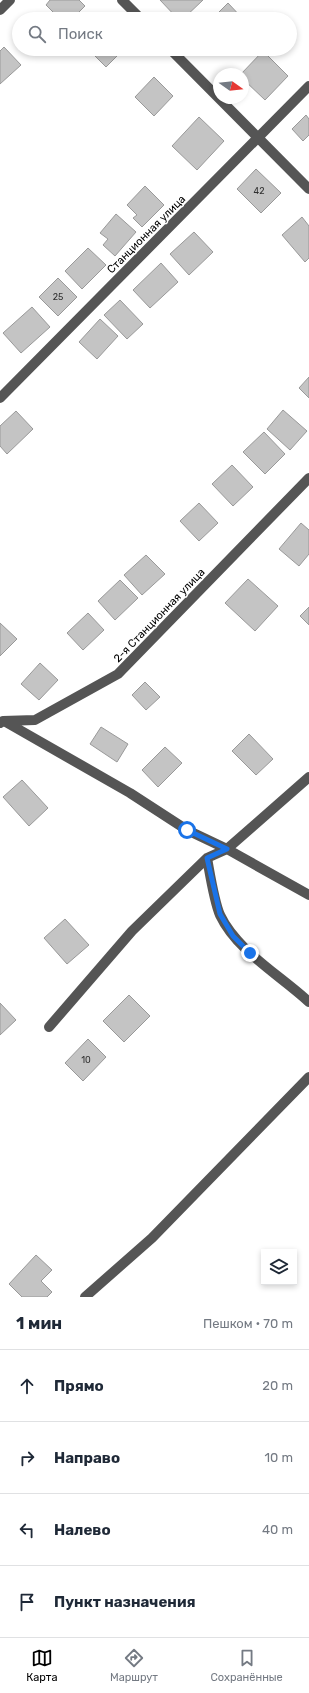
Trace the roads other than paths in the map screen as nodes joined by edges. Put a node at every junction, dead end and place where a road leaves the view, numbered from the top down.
1 (10, 0) edge
2 (122, 0) edge
3 (0, 10) edge
4 (134, 12) edge
5 (177, 56) edge
6 (309, 86) edge
7 (258, 138) junction
8 (309, 189) edge
9 (0, 398) edge
10 (309, 478) edge
11 (1, 720) edge
12 (309, 777) edge
13 (227, 849) junction
14 (207, 858) junction
15 (309, 895) edge
16 (309, 1002) edge
17 (49, 1027) dead end
18 (309, 1076) edge
19 (84, 1297) edge

1 - 3 street
2 - 4 street
5 - 7 street
6 - 7 street, Станционная улица
7 - 8 street
7 - 9 street, Станционная улица
10 - 11 street, 2-я Станционная улица
11 - 13 street
12 - 13 street
13 - 14 street
13 - 15 street
14 - 16 street
14 - 17 street
18 - 19 street

